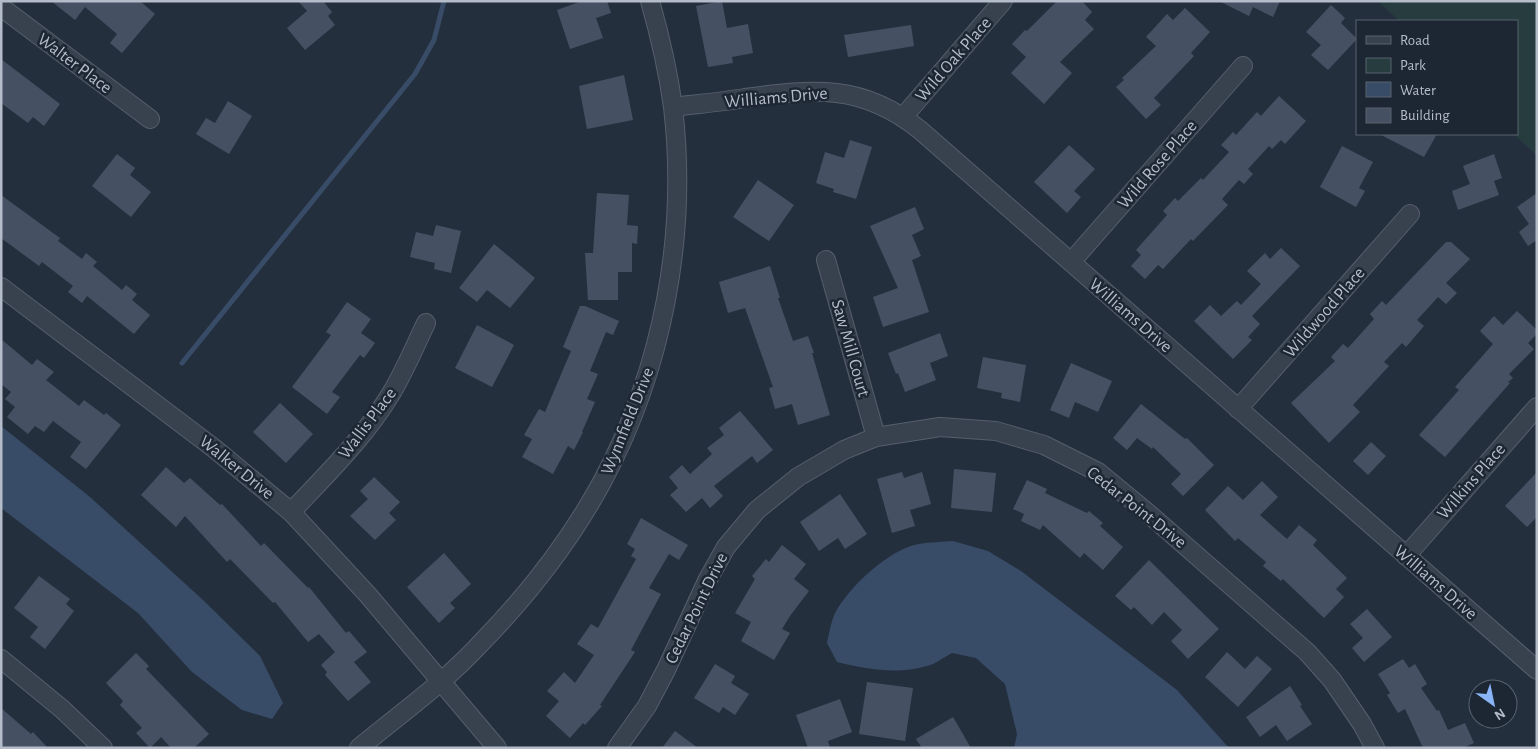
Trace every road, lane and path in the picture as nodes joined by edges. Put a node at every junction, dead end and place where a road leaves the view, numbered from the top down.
1 (650, 1) edge
2 (1003, 1) edge
3 (1, 7) edge
4 (1243, 66) dead end
5 (673, 107) junction
6 (902, 117) junction
7 (150, 119) dead end
8 (1410, 214) dead end
9 (826, 260) dead end
10 (1071, 262) junction
11 (1, 287) edge
12 (426, 323) dead end
13 (1537, 407) edge
14 (1238, 409) junction
15 (876, 437) junction
16 (291, 512) junction
17 (1406, 556) junction
18 (1, 659) edge
19 (1537, 670) edge
20 (441, 681) junction
21 (103, 748) edge
22 (359, 748) edge
23 (497, 748) edge
24 (617, 748) edge
25 (1375, 748) edge

1 - 5 street, Wynnfield Drive
2 - 6 street, Wild Oak Place
3 - 7 street, Walter Place
4 - 10 street, Wild Rose Place
5 - 6 street, Williams Drive
5 - 20 street, Wynnfield Drive
6 - 10 street, Williams Drive
8 - 14 street, Wildwood Place
9 - 15 street, Saw Mill Court
10 - 14 street, Williams Drive
11 - 16 street, Walker Drive
12 - 16 street, Wallis Place
13 - 17 street, Wilkins Place
14 - 17 street, Williams Drive
15 - 24 street, Cedar Point Drive
15 - 25 street, Cedar Point Drive
16 - 20 street, Walker Drive
17 - 19 street, Williams Drive
18 - 21 street
20 - 22 street, Wynnfield Drive
20 - 23 street, Walker Drive

